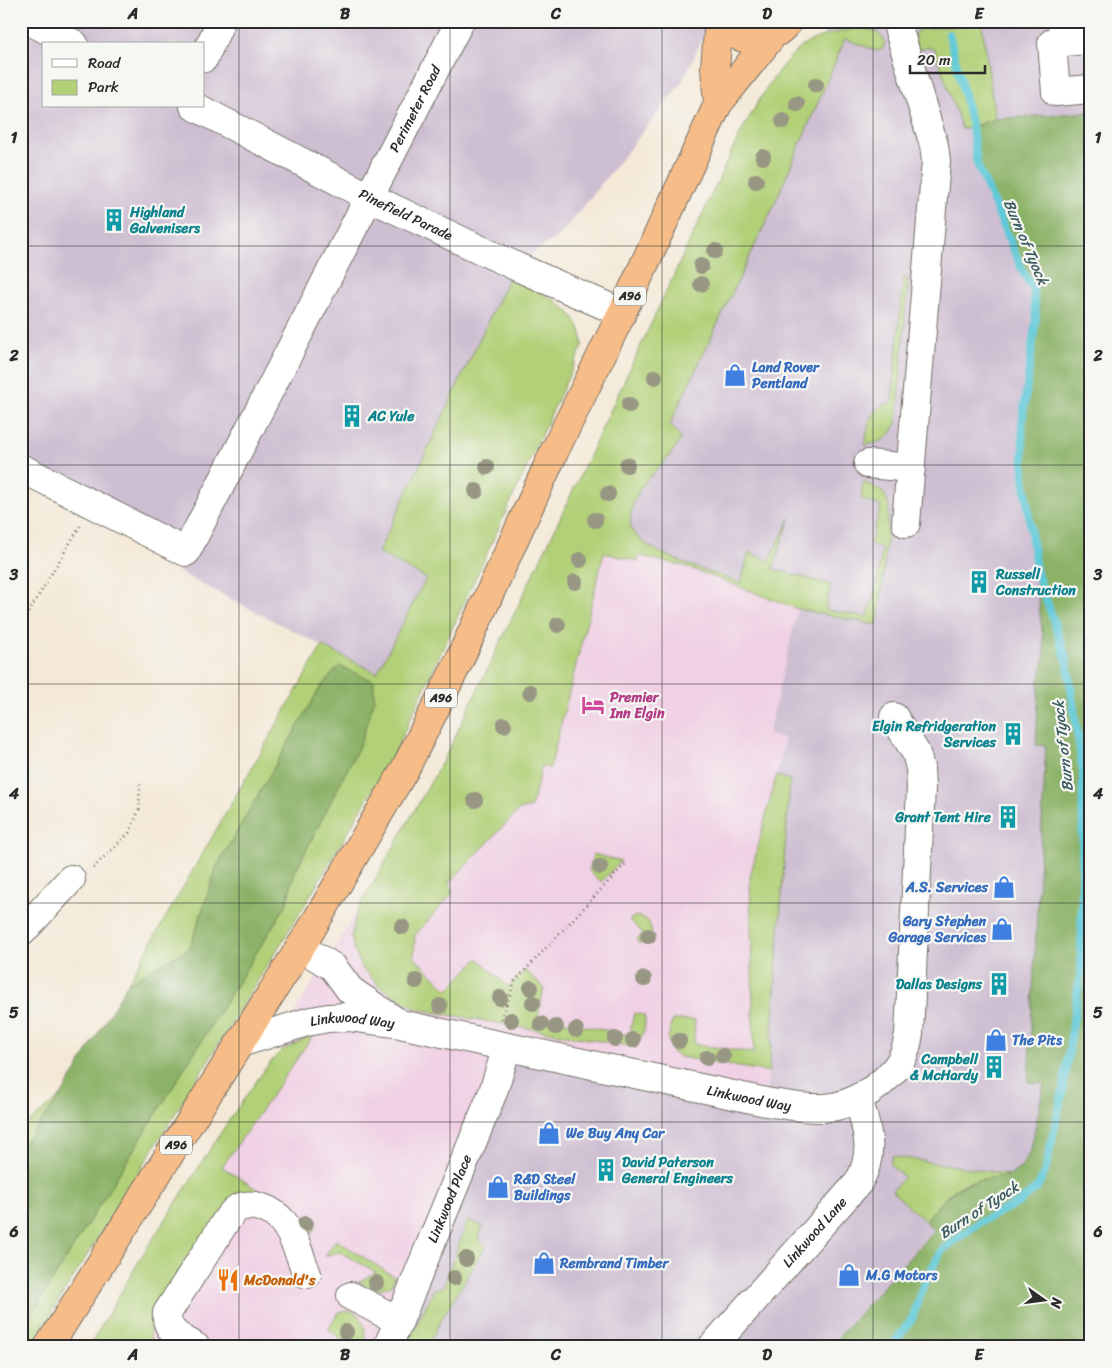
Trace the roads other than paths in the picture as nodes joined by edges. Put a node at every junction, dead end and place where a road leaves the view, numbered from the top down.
1 (30, 21) edge
2 (221, 21) edge
3 (460, 21) edge
4 (719, 21) edge
5 (896, 21) edge
6 (785, 25) edge
7 (1062, 32) edge
8 (1091, 40) edge
9 (70, 42) edge
10 (205, 56) edge
11 (1091, 89) edge
12 (718, 104) junction
13 (198, 108) edge
14 (369, 197) junction
15 (622, 313) junction
16 (868, 464) dead end
17 (21, 468) edge
18 (911, 468) junction
19 (906, 522) dead end
20 (894, 717) dead end
21 (71, 879) road end
22 (21, 933) edge
23 (300, 948) junction
24 (400, 1024) junction
25 (240, 1043) junction
26 (500, 1045) junction
27 (858, 1098) junction
28 (307, 1274) dead end
29 (351, 1296) dead end
30 (399, 1321) junction
31 (168, 1334) edge
32 (48, 1347) edge
33 (196, 1347) edge
34 (387, 1347) edge
35 (712, 1347) edge

1 - 9 street
2 - 10 street
3 - 14 street, Perimeter Road
4 - 6 highway, A96
4 - 12 highway, A96
5 - 18 street
6 - 12 highway, A96
7 - 8 street
7 - 11 street
12 - 15 highway, A96
13 - 14 street, Pinefield Parade
14 - 15 street, Pinefield Parade
14 - 17 street, Perimeter Road
15 - 23 highway, A96
16 - 18 street
18 - 19 street
20 - 27 street, Linkwood Way
21 - 22 street
23 - 24 street
23 - 25 highway, A96
24 - 25 street, Linkwood Way
24 - 26 street, Linkwood Way
25 - 32 highway, A96
26 - 27 street, Linkwood Way
26 - 30 street, Linkwood Place
27 - 35 street, Linkwood Lane
28 - 31 street
29 - 30 street
30 - 34 street, Linkwood Place
31 - 33 street

